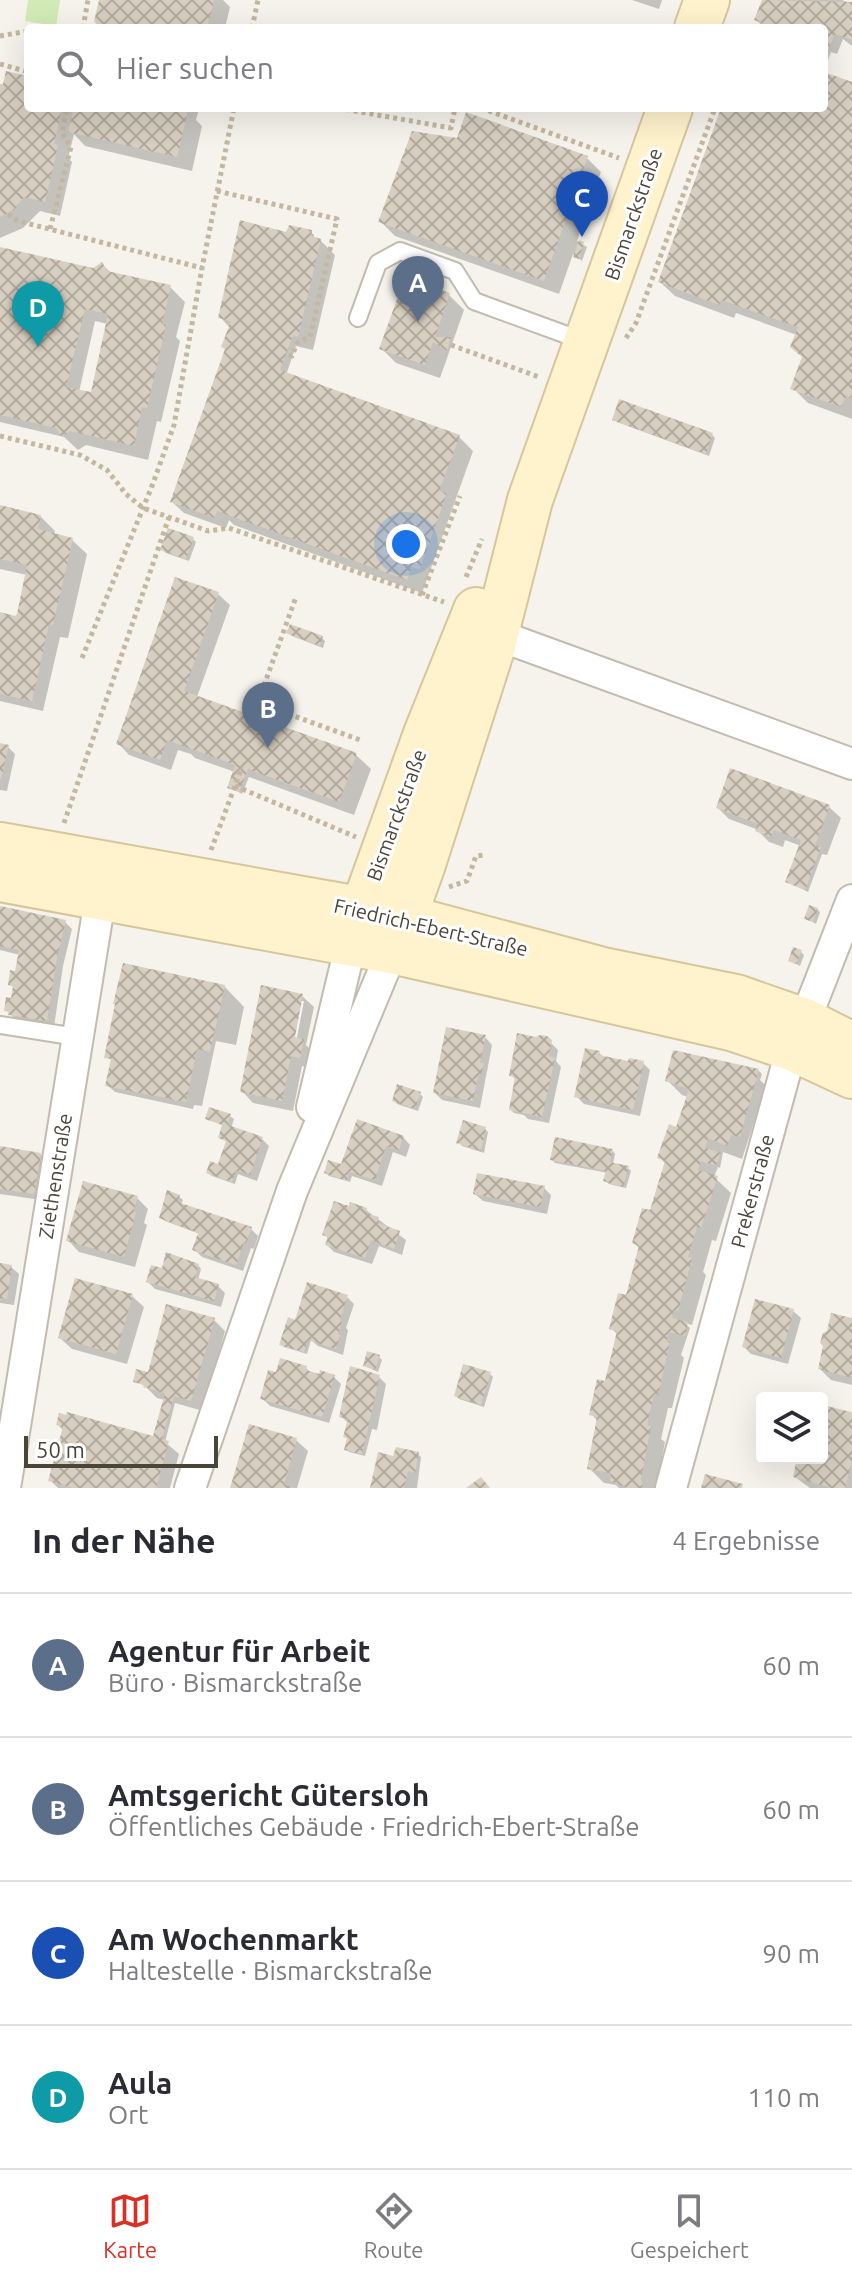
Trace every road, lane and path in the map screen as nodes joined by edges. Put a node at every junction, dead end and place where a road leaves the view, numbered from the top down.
1 (88, 0) edge
2 (258, 0) edge
3 (707, 0) edge
4 (84, 24) edge
5 (253, 24) edge
6 (698, 24) edge
7 (24, 32) edge
8 (0, 36) edge
9 (0, 64) edge
10 (24, 71) edge
11 (66, 112) edge
12 (233, 112) edge
13 (361, 112) edge
14 (454, 112) edge
15 (492, 112) edge
16 (669, 112) edge
17 (624, 159) dead end
18 (217, 191) junction
19 (8, 214) dead end
20 (50, 229) junction
21 (202, 268) junction
22 (358, 318) dead end
23 (588, 342) junction
24 (451, 345) dead end
25 (286, 354) dead end
26 (544, 379) dead end
27 (0, 436) edge
28 (460, 496) dead end
29 (143, 508) junction
30 (169, 517) junction
31 (422, 595) junction
32 (296, 597) dead end
33 (473, 622) junction
34 (82, 658) dead end
35 (258, 703) junction
36 (253, 716) dead end
37 (363, 741) dead end
38 (852, 764) edge
39 (242, 767) dead end
40 (235, 786) junction
41 (61, 830) dead end
42 (358, 839) dead end
43 (0, 845) edge
44 (211, 851) dead end
45 (486, 855) dead end
46 (0, 879) edge
47 (103, 880) junction
48 (444, 889) dead end
49 (852, 900) edge
50 (377, 930) junction
51 (0, 1025) edge
52 (800, 1035) junction
53 (77, 1037) junction
54 (852, 1045) edge
55 (852, 1076) edge
56 (292, 1191) junction
57 (5, 1488) edge
58 (190, 1488) edge
59 (671, 1488) edge

1 - 4 path
2 - 5 path
3 - 6 main road
7 - 8 path
9 - 10 path
11 - 20 path
12 - 18 path
13 - 14 path
15 - 17 path
16 - 23 main road, Bismarckstraße
18 - 21 path
18 - 25 path
19 - 20 path
20 - 21 path
21 - 29 path
22 - 23 lane
23 - 33 main road, Bismarckstraße
24 - 26 path
27 - 29 path
28 - 31 path
29 - 30 path
29 - 34 path
30 - 31 path
30 - 41 path
31 - 33 path
32 - 35 path
33 - 38 street
33 - 50 main road, Bismarckstraße
35 - 36 path
35 - 37 path
39 - 40 path
40 - 42 path
40 - 44 path
43 - 47 main road, Friedrich-Ebert-Straße
45 - 48 path
46 - 47 main road, Friedrich-Ebert-Straße
47 - 50 main road, Friedrich-Ebert-Straße
47 - 53 street, Ziethenstraße
49 - 52 street, Prekerstraße
50 - 52 main road, Friedrich-Ebert-Straße
50 - 56 street, Bismarckstraße
50 - 56 street, Bismarckstraße
51 - 53 lane
52 - 54 main road, Friedrich-Ebert-Straße
52 - 55 main road, Friedrich-Ebert-Straße
52 - 59 street, Prekerstraße
53 - 57 street, Ziethenstraße
56 - 58 street, Bismarckstraße

